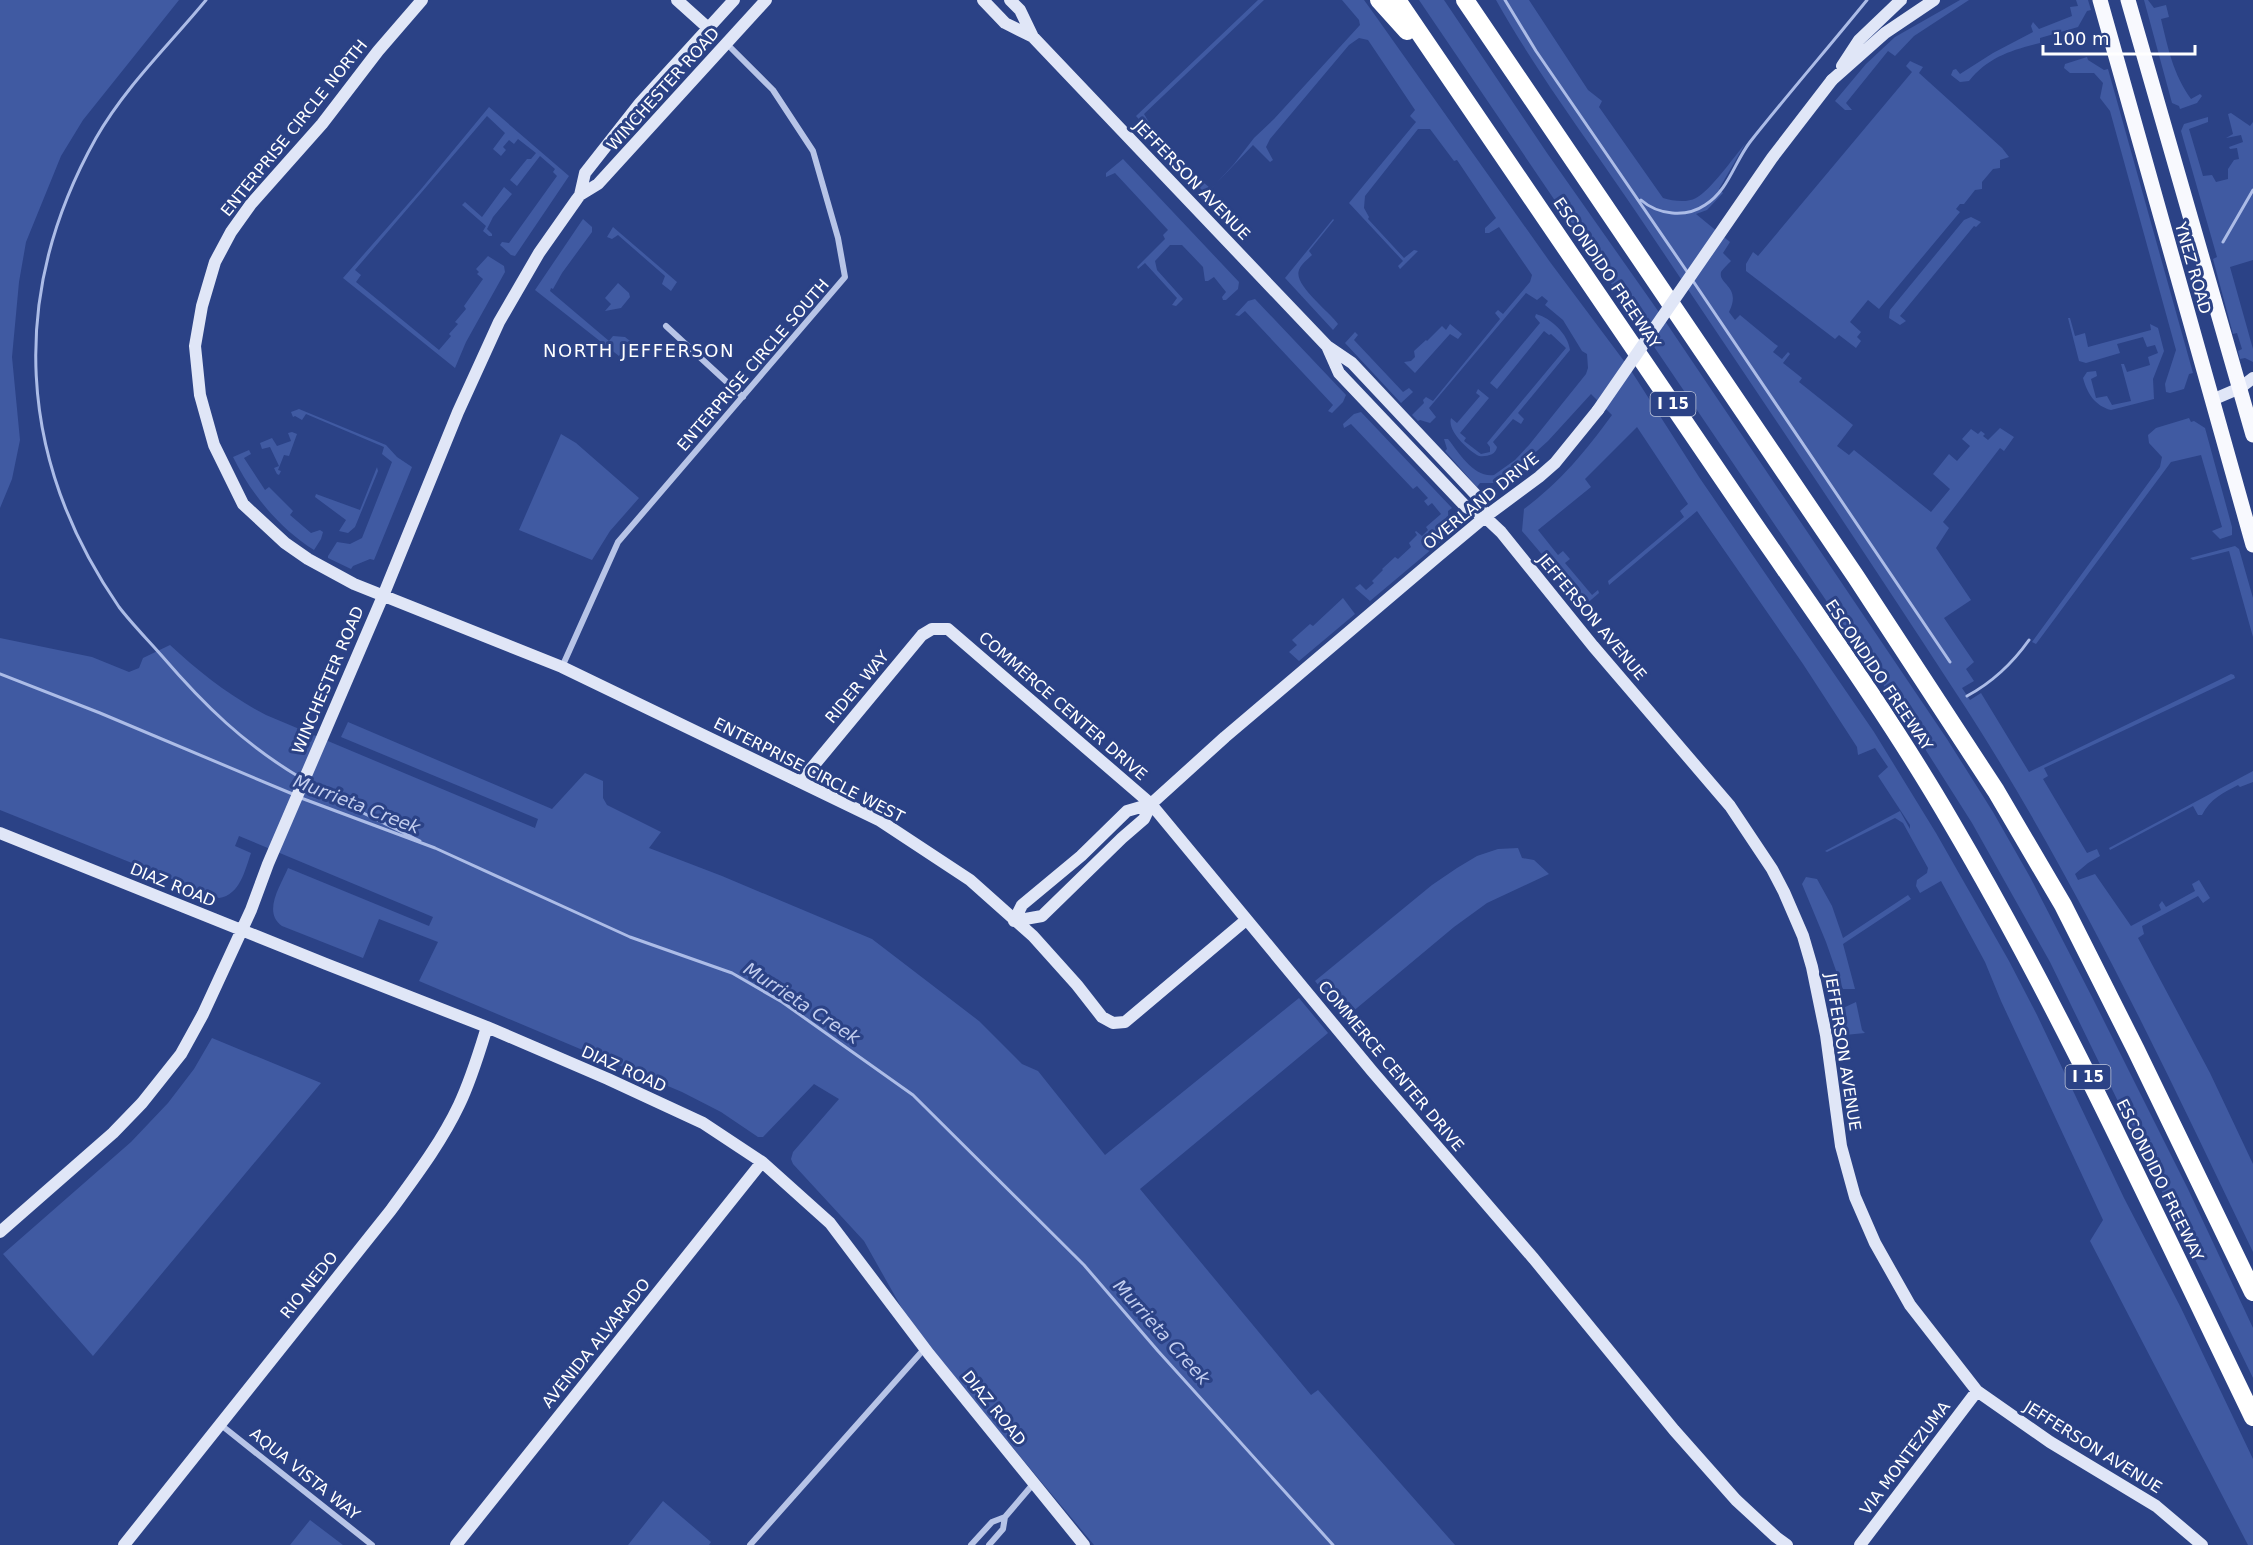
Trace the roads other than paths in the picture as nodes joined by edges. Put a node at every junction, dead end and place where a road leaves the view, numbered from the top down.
1 (422, 0) edge
2 (676, 0) edge
3 (734, 0) edge
4 (766, 0) edge
5 (983, 0) edge
6 (1010, 0) edge
7 (1379, 0) edge
8 (1397, 0) edge
9 (1465, 0) edge
10 (1481, 0) edge
11 (1900, 0) edge
12 (1934, 0) edge
13 (2100, 0) edge
14 (2128, 0) edge
15 (707, 27) junction
16 (1033, 38) junction
17 (1494, 42) junction
18 (727, 44) junction
19 (1449, 76) junction
20 (1832, 80) junction
21 (580, 195) junction
22 (666, 326) dead end
23 (1327, 346) junction
24 (2253, 378) edge
25 (2247, 390) edge
26 (743, 396) junction
27 (2212, 400) junction
28 (2253, 435) edge
29 (1485, 517) junction
30 (2252, 538) edge
31 (383, 596) junction
32 (948, 629) joint
33 (562, 667) junction
34 (800, 782) junction
35 (1151, 804) junction
36 (0, 833) edge
37 (1246, 920) junction
38 (1014, 921) junction
39 (241, 930) junction
40 (487, 1027) junction
41 (762, 1162) junction
42 (0, 1232) edge
43 (2253, 1292) edge
44 (925, 1348) junction
45 (1977, 1391) junction
46 (2253, 1417) edge
47 (221, 1425) junction
48 (1034, 1483) junction
49 (1005, 1517) junction
50 (124, 1545) edge
51 (372, 1545) edge
52 (456, 1545) edge
53 (750, 1545) edge
54 (971, 1545) edge
55 (988, 1545) edge
56 (1084, 1545) edge
57 (1787, 1545) edge
58 (1860, 1545) edge
59 (2202, 1545) edge

1 - 31 street, ENTERPRISE CIRCLE NORTH
2 - 15 street
3 - 15 street, WINCHESTER ROAD
4 - 18 street, WINCHESTER ROAD
5 - 16 street, JEFFERSON AVENUE
6 - 16 street, JEFFERSON AVENUE
7 - 19 highway
8 - 19 highway, ESCONDIDO FREEWAY / I 15
9 - 17 highway
10 - 17 highway
11 - 20 street, OVERLAND DRIVE
12 - 20 street, OVERLAND DRIVE
13 - 27 main road, YNEZ ROAD
14 - 25 main road, YNEZ ROAD
15 - 21 street, WINCHESTER ROAD
16 - 23 street, JEFFERSON AVENUE
17 - 43 highway
18 - 21 street, WINCHESTER ROAD
18 - 26 street, ENTERPRISE CIRCLE SOUTH
19 - 46 highway, ESCONDIDO FREEWAY / I 15
20 - 29 street, OVERLAND DRIVE, bridge
21 - 31 street, WINCHESTER ROAD
22 - 26 street
23 - 29 street, JEFFERSON AVENUE
23 - 29 street, JEFFERSON AVENUE
24 - 25 street
25 - 27 street
25 - 28 main road, YNEZ ROAD
26 - 33 street, ENTERPRISE CIRCLE SOUTH
27 - 30 main road, YNEZ ROAD
29 - 35 street, OVERLAND DRIVE
29 - 45 street, JEFFERSON AVENUE
31 - 33 street, ENTERPRISE CIRCLE WEST
31 - 39 street, WINCHESTER ROAD
32 - 34 street, RIDER WAY
32 - 35 street, COMMERCE CENTER DRIVE
33 - 34 street, ENTERPRISE CIRCLE WEST
34 - 38 street, ENTERPRISE CIRCLE WEST
35 - 37 street, COMMERCE CENTER DRIVE
35 - 38 street, OVERLAND DRIVE
35 - 38 street, OVERLAND DRIVE
36 - 39 street, DIAZ ROAD
37 - 38 street, ENTERPRISE CIRCLE WEST
37 - 57 street, COMMERCE CENTER DRIVE
39 - 40 street, DIAZ ROAD
39 - 42 street, WINCHESTER ROAD
40 - 41 street, DIAZ ROAD
40 - 47 street, RIO NEDO
41 - 44 street, DIAZ ROAD
41 - 52 street, AVENIDA ALVARADO
44 - 48 street, DIAZ ROAD
44 - 53 street
45 - 58 street, VIA MONTEZUMA
45 - 59 street, JEFFERSON AVENUE
47 - 50 street, RIO NEDO
47 - 51 street, AQUA VISTA WAY
48 - 49 street
48 - 56 street, DIAZ ROAD
49 - 54 street
49 - 55 street

